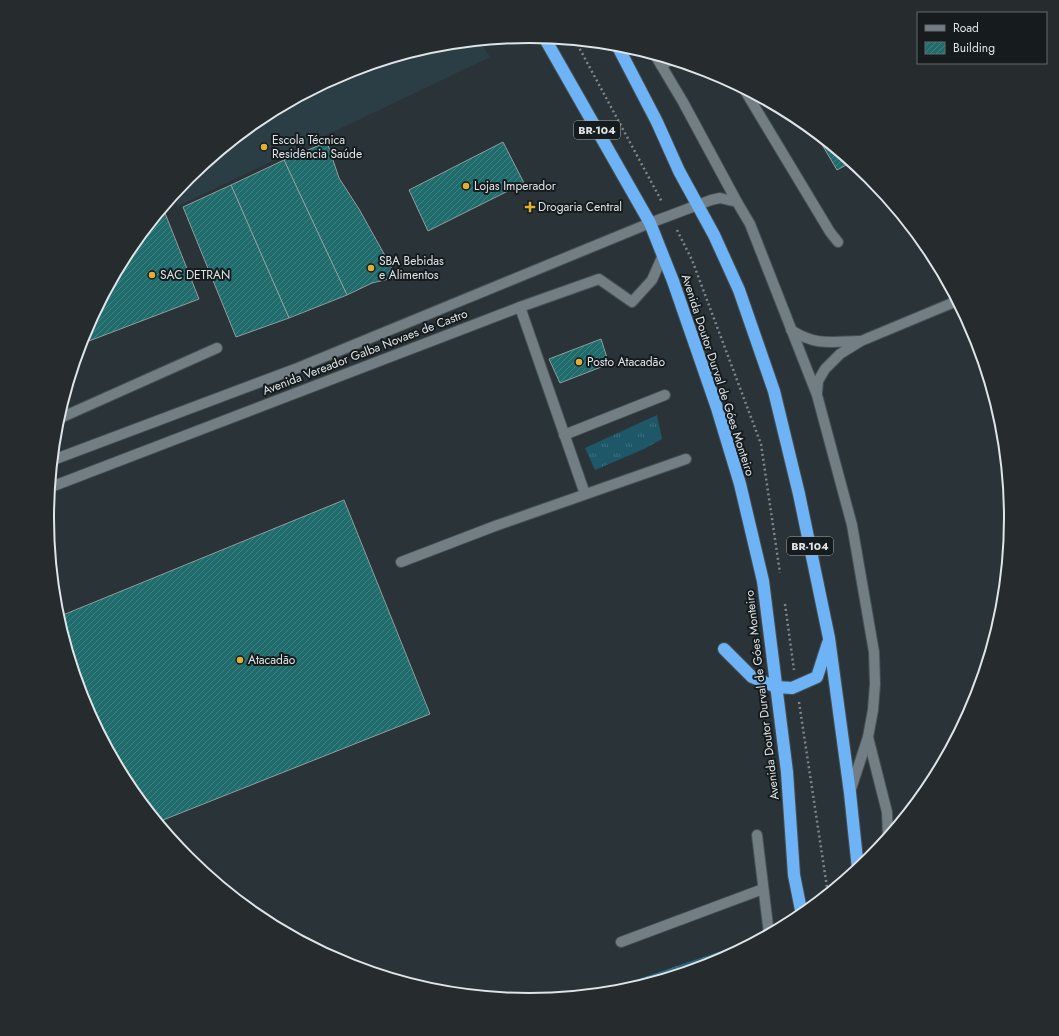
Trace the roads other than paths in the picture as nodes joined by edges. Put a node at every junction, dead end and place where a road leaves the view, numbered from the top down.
1 (548, 44) edge
2 (621, 52) edge
3 (659, 61) edge
4 (665, 63) edge
5 (661, 65) junction
6 (749, 97) edge
7 (737, 202) junction
8 (698, 206) junction
9 (650, 223) junction
10 (838, 242) dead end
11 (663, 255) junction
12 (953, 303) edge
13 (520, 307) junction
14 (791, 330) junction
15 (862, 341) junction
16 (217, 348) dead end
17 (665, 394) dead end
18 (816, 395) junction
19 (66, 415) edge
20 (564, 435) junction
21 (59, 458) edge
22 (686, 459) dead end
23 (56, 485) edge
24 (584, 494) junction
25 (401, 562) dead end
26 (829, 638) junction
27 (724, 648) dead end
28 (776, 687) junction
29 (868, 737) junction
30 (850, 793) junction
31 (888, 830) edge
32 (756, 835) dead end
33 (857, 861) edge
34 (763, 889) junction
35 (801, 908) edge
36 (768, 928) edge
37 (621, 942) dead end

1 - 9 highway, Avenida Doutor Durval de Góes Monteiro / BR-104
2 - 8 highway, BR-104
3 - 5 street
4 - 5 street
5 - 7 street
6 - 10 street
7 - 8 street
7 - 14 street
8 - 9 street, Avenida Vereador Galba Novaes de Castro
8 - 26 highway, BR-104
9 - 11 highway, Avenida Doutor Durval de Góes Monteiro / BR-104
9 - 21 street, Avenida Vereador Galba Novaes de Castro
11 - 13 street, Avenida Vereador Galba Novaes de Castro
11 - 28 highway, Avenida Doutor Durval de Góes Monteiro / BR-104
12 - 15 street
13 - 20 street
13 - 23 street, Avenida Vereador Galba Novaes de Castro
14 - 15 street
14 - 18 street
15 - 18 street
16 - 19 street
17 - 20 street
18 - 29 street
20 - 24 street
22 - 24 street
24 - 25 street
26 - 28 highway
26 - 30 highway, BR-104
27 - 28 highway
28 - 35 highway, Avenida Doutor Durval de Góes Monteiro / BR-104
29 - 30 street
29 - 31 street
30 - 33 highway, BR-104
32 - 34 street
34 - 36 street
34 - 37 street

